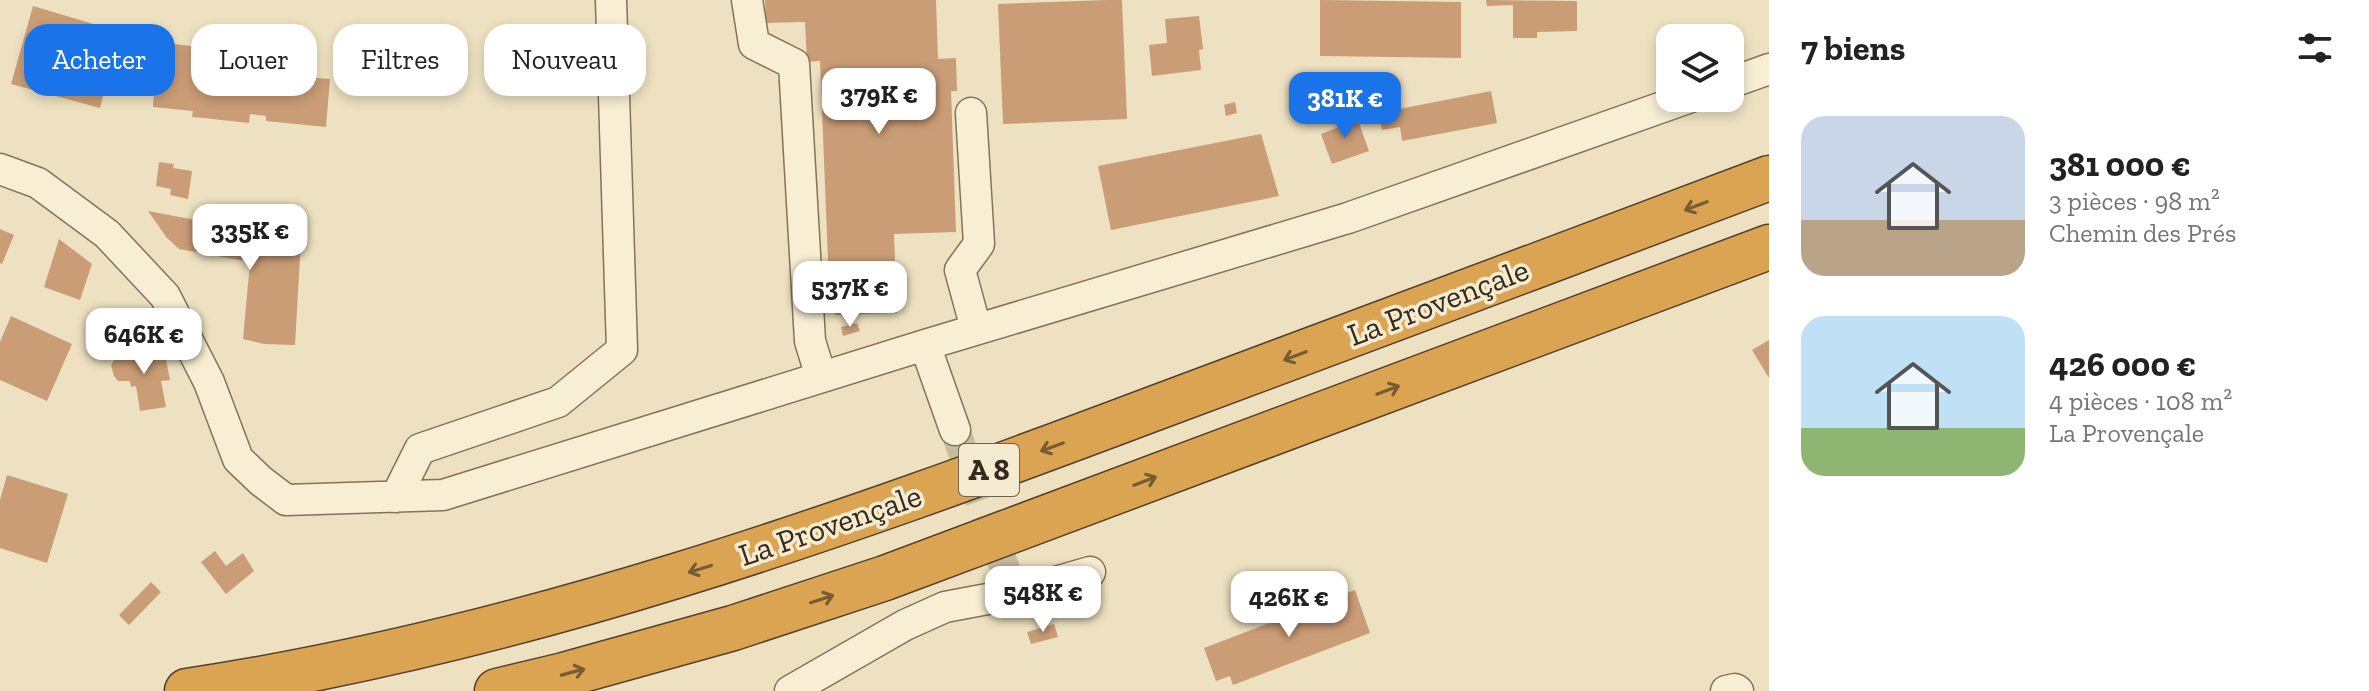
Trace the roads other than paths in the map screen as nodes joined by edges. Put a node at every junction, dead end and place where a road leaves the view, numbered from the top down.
1 (611, 0) edge
2 (747, 0) edge
3 (1769, 69) edge
4 (1744, 78) edge
5 (1656, 109) edge
6 (971, 113) dead end
7 (0, 169) edge
8 (1769, 178) edge
9 (1769, 247) edge
10 (976, 329) junction
11 (925, 345) junction
12 (821, 377) junction
13 (955, 430) tunnel mouth
14 (396, 497) junction
15 (1090, 572) dead end
16 (187, 691) edge
17 (497, 691) edge
18 (790, 691) edge
19 (1726, 691) edge
20 (1738, 691) edge

1 - 14 street
2 - 12 street
3 - 4 street
5 - 10 street
6 - 10 street
7 - 14 street
8 -> 16 highway, La Provençale / A 8
17 -> 9 highway, La Provençale / A 8
10 - 11 street
11 - 12 street
11 - 13 street
12 - 14 street
15 - 18 street
19 - 20 street

